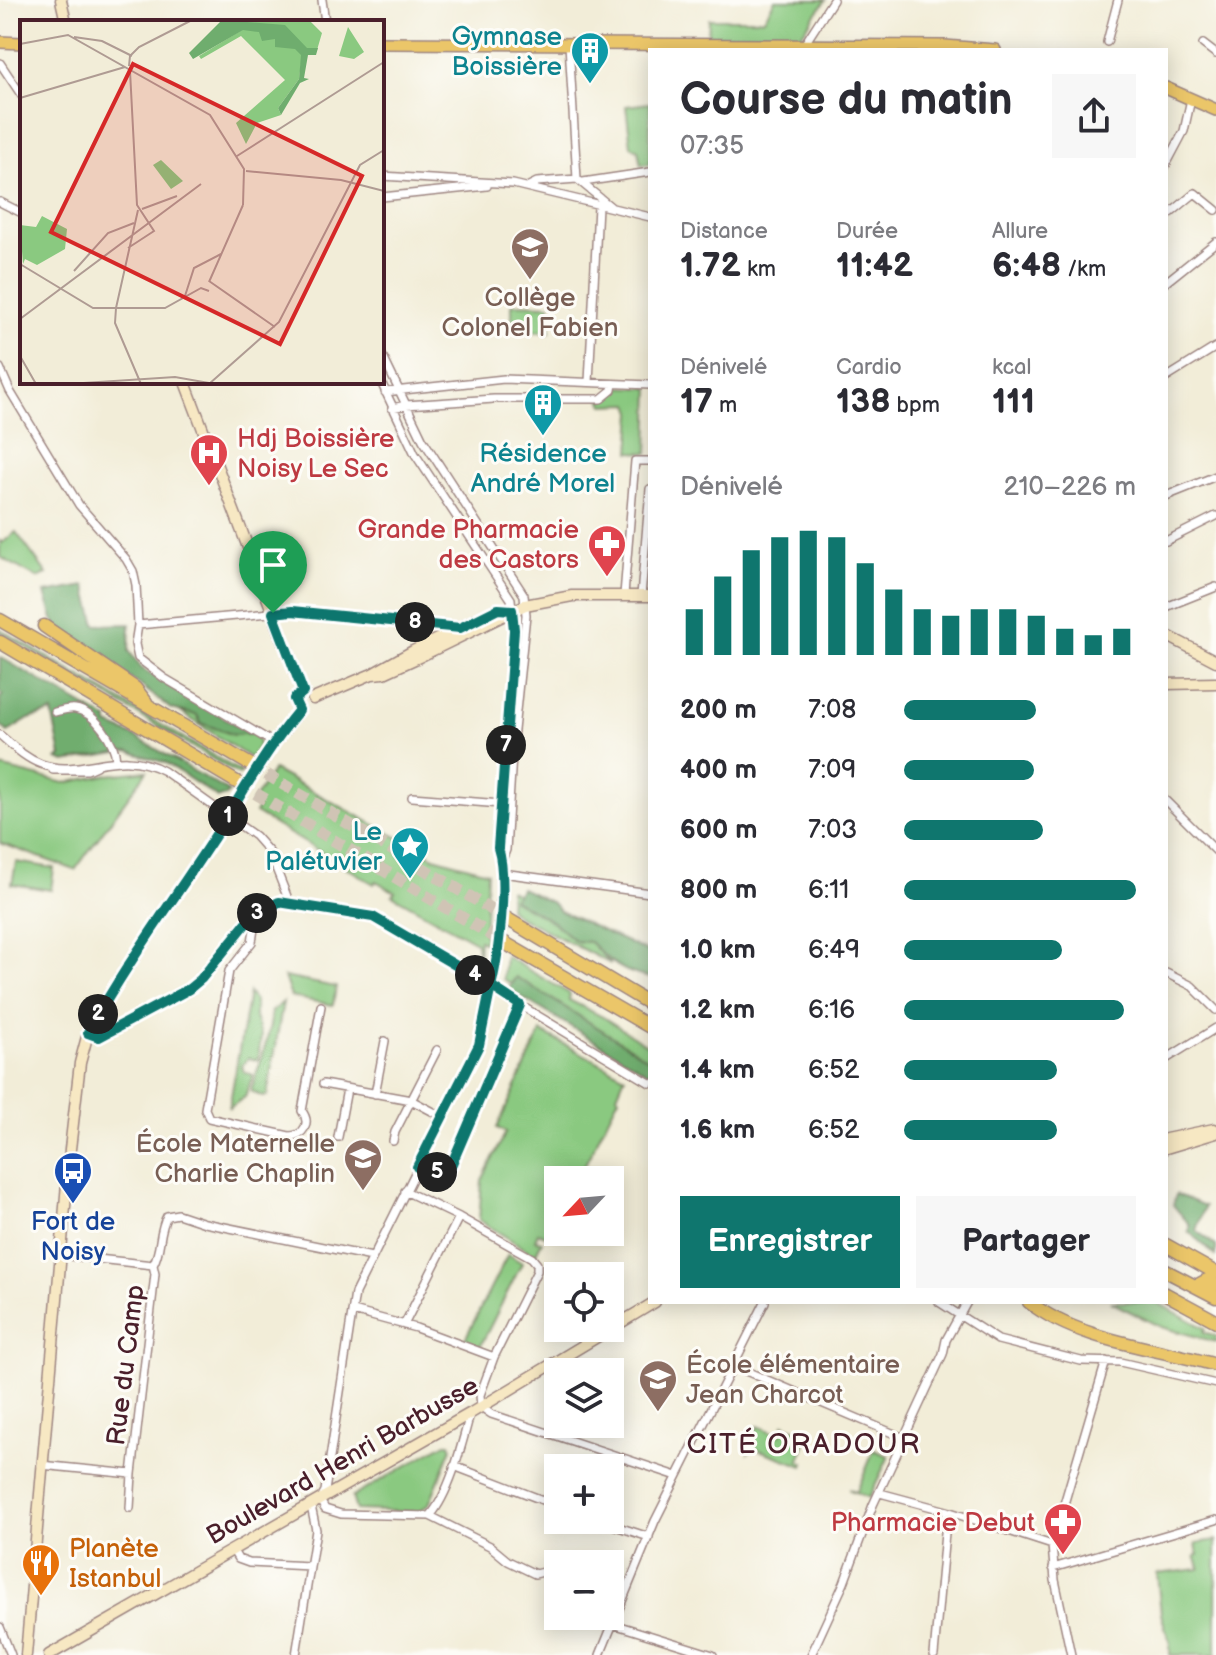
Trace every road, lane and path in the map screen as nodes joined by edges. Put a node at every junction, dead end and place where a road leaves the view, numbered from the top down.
1 (61, 0) edge
2 (322, 0) edge
3 (833, 0) edge
4 (1118, 0) edge
5 (66, 20) edge
6 (325, 20) edge
7 (0, 42) edge
8 (1107, 42) dead end
9 (20, 43) edge
10 (384, 43) edge
11 (569, 44) junction
12 (1203, 44) dead end
13 (652, 47) edge
14 (709, 48) edge
15 (803, 48) edge
16 (970, 48) edge
17 (1216, 54) edge
18 (0, 63) edge
19 (1168, 89) edge
20 (20, 93) edge
21 (1191, 99) junction
22 (1216, 110) edge
23 (1168, 161) edge
24 (648, 172) edge
25 (384, 176) edge
26 (580, 180) junction
27 (498, 184) junction
28 (534, 186) junction
29 (384, 197) edge
30 (0, 202) edge
31 (598, 206) junction
32 (611, 207) junction
33 (1216, 210) edge
34 (20, 212) edge
35 (1168, 215) edge
36 (648, 216) edge
37 (1216, 242) edge
38 (1168, 280) edge
39 (1216, 347) edge
40 (384, 359) edge
41 (0, 368) edge
42 (1168, 377) edge
43 (589, 382) junction
44 (186, 384) edge
45 (382, 384) edge
46 (613, 384) junction
47 (648, 385) edge
48 (398, 390) junction
49 (385, 392) junction
50 (406, 405) junction
51 (392, 408) junction
52 (648, 461) edge
53 (1216, 476) edge
54 (1168, 495) edge
55 (1216, 516) edge
56 (1168, 540) edge
57 (648, 542) edge
58 (1216, 587) edge
59 (624, 595) junction
60 (646, 596) edge
61 (525, 605) junction
62 (1168, 606) edge
63 (512, 610) junction
64 (273, 613) junction
65 (0, 620) edge
66 (138, 625) junction
67 (44, 626) dead end
68 (460, 628) junction
69 (1168, 636) edge
70 (0, 642) edge
71 (1216, 661) edge
72 (372, 674) junction
73 (1215, 682) edge
74 (1168, 684) edge
75 (303, 692) junction
76 (313, 699) junction
77 (150, 708) junction
78 (299, 710) junction
79 (55, 712) dead end
80 (0, 738) edge
81 (271, 747) junction
82 (116, 760) junction
83 (251, 765) tunnel mouth
84 (240, 784) tunnel mouth
85 (412, 797) dead end
86 (1168, 803) edge
87 (501, 804) junction
88 (227, 817) junction
89 (1216, 851) edge
90 (502, 860) junction
91 (502, 877) junction
92 (648, 893) edge
93 (290, 904) junction
94 (252, 916) junction
95 (504, 917) tunnel mouth
96 (503, 942) tunnel mouth
97 (1168, 974) edge
98 (491, 986) junction
99 (648, 1003) edge
100 (520, 1005) junction
101 (321, 1006) dead end
102 (1216, 1010) edge
103 (647, 1026) edge
104 (1216, 1028) edge
105 (88, 1033) junction
106 (385, 1041) dead end
107 (437, 1050) dead end
108 (1168, 1058) edge
109 (648, 1082) edge
110 (323, 1084) dead end
111 (347, 1089) junction
112 (375, 1094) junction
113 (411, 1100) junction
114 (443, 1117) junction
115 (1216, 1131) edge
116 (338, 1137) dead end
117 (1168, 1139) edge
118 (393, 1141) dead end
119 (1168, 1147) edge
120 (417, 1167) junction
121 (405, 1191) junction
122 (459, 1217) junction
123 (1168, 1246) edge
124 (61, 1255) junction
125 (372, 1257) junction
126 (153, 1265) junction
127 (1168, 1272) edge
128 (1216, 1273) edge
129 (1216, 1285) edge
130 (1196, 1286) junction
131 (1168, 1295) edge
132 (1216, 1297) edge
133 (652, 1304) edge
134 (764, 1304) edge
135 (942, 1304) edge
136 (966, 1304) edge
137 (1032, 1304) edge
138 (353, 1311) junction
139 (959, 1316) junction
140 (1216, 1321) edge
141 (404, 1325) junction
142 (494, 1357) junction
143 (1106, 1361) junction
144 (1216, 1365) edge
145 (734, 1366) junction
146 (1216, 1384) edge
147 (481, 1407) junction
148 (471, 1413) junction
149 (904, 1438) junction
150 (41, 1465) junction
151 (454, 1466) junction
152 (132, 1474) junction
153 (677, 1476) junction
154 (880, 1493) junction
155 (320, 1500) junction
156 (544, 1501) edge
157 (130, 1508) dead end
158 (311, 1510) junction
159 (947, 1511) junction
160 (430, 1516) junction
161 (1216, 1520) edge
162 (624, 1529) edge
163 (649, 1537) junction
164 (1052, 1545) junction
165 (232, 1549) junction
166 (310, 1566) junction
167 (1053, 1568) junction
168 (544, 1572) edge
169 (624, 1597) edge
170 (0, 1627) edge
171 (624, 1627) edge
172 (610, 1630) edge
173 (11, 1655) edge
174 (26, 1655) edge
175 (49, 1655) edge
176 (296, 1655) edge
177 (600, 1655) edge
178 (713, 1655) edge
179 (811, 1655) edge
180 (934, 1655) edge
181 (1071, 1655) edge

1 - 5 main road
2 - 6 street
3 - 15 street
4 - 8 street
7 - 9 main road
10 - 11 main road
11 - 13 main road
11 - 26 street
12 - 17 street
13 - 14 main road
14 - 15 main road
15 - 16 main road
18 - 20 street
19 - 21 main road
21 - 22 main road
21 - 23 street
24 - 26 street
25 - 27 street
26 - 28 street
26 - 32 street
27 - 28 street
27 - 29 street
28 - 31 street
30 - 34 street
31 - 32 street
31 - 43 street
32 - 36 street
33 - 35 street
37 - 38 street
39 - 42 street
40 - 48 street
41 - 66 street
43 - 46 street
43 - 48 street
44 - 64 main road
45 - 49 street
46 - 47 street
46 - 50 street
48 - 49 street
48 - 50 street
49 - 51 street
50 - 51 street
50 - 61 street
51 - 63 street
52 - 59 street
53 - 54 street
55 - 56 street
57 - 60 street
58 - 62 street
59 - 60 main road
59 - 61 main road
61 - 63 main road
61 - 90 street
63 - 68 main road
63 - 72 main road
63 - 87 street
64 - 66 street
64 - 68 street
64 - 75 main road
65 - 77 highway
66 - 81 street
67 - 77 highway
68 - 72 main road
69 - 71 main road
70 - 84 highway
72 - 76 main road
73 - 74 main road
75 - 76 main road
75 - 78 main road
76 - 78 main road
77 - 83 highway
78 - 81 main road
79 - 82 street
80 - 82 street
81 - 88 main road, bridge
82 - 88 street
85 - 87 street
86 - 89 street
87 - 90 street
88 - 93 street
88 - 105 main road
90 - 91 street
91 - 92 street
91 - 98 street, bridge
93 - 94 street
93 - 98 street
94 - 101 street
94 - 105 street
95 - 99 highway
96 - 103 highway
97 - 102 street
98 - 100 street
98 - 114 street
100 - 109 street
100 - 120 street
104 - 108 street
105 - 124 main road
106 - 112 street
107 - 113 street
110 - 111 street
111 - 112 street
111 - 116 street
112 - 113 street
113 - 114 street
113 - 118 street
114 - 120 street
115 - 117 main road
115 - 119 main road
120 - 121 street
121 - 122 street
121 - 125 street
122 - 141 street
122 - 142 street
123 - 128 highway
124 - 126 street
124 - 150 main road
125 - 126 street, Rue du Camp
125 - 138 street
126 - 152 street, Rue du Camp
127 - 130 highway
129 - 130 highway
130 - 132 highway
131 - 140 highway
133 - 147 main road, Boulevard Henri Barbusse
134 - 145 street
135 - 139 street
136 - 139 street
137 - 144 highway
138 - 141 street
138 - 158 street
139 - 143 street
139 - 149 street
141 - 142 street
142 - 147 street
143 - 146 street
143 - 164 street
145 - 149 street
145 - 153 street
147 - 148 main road, Boulevard Henri Barbusse
147 - 153 street
148 - 151 street
148 - 155 main road, Boulevard Henri Barbusse
149 - 154 street
150 - 152 street, Rue du Camp
150 - 174 main road
151 - 156 street
151 - 160 street
152 - 157 street
153 - 163 street
154 - 159 street
154 - 179 street
155 - 158 main road, Boulevard Henri Barbusse
155 - 160 street
158 - 165 main road, Boulevard Henri Barbusse
158 - 166 street
159 - 164 street
159 - 180 street
160 - 168 street
161 - 167 street
162 - 163 street
163 - 169 street
164 - 167 street
165 - 166 street
165 - 175 main road, Boulevard Henri Barbusse
166 - 176 street
167 - 181 street
170 - 173 street
171 - 178 street
172 - 177 street

